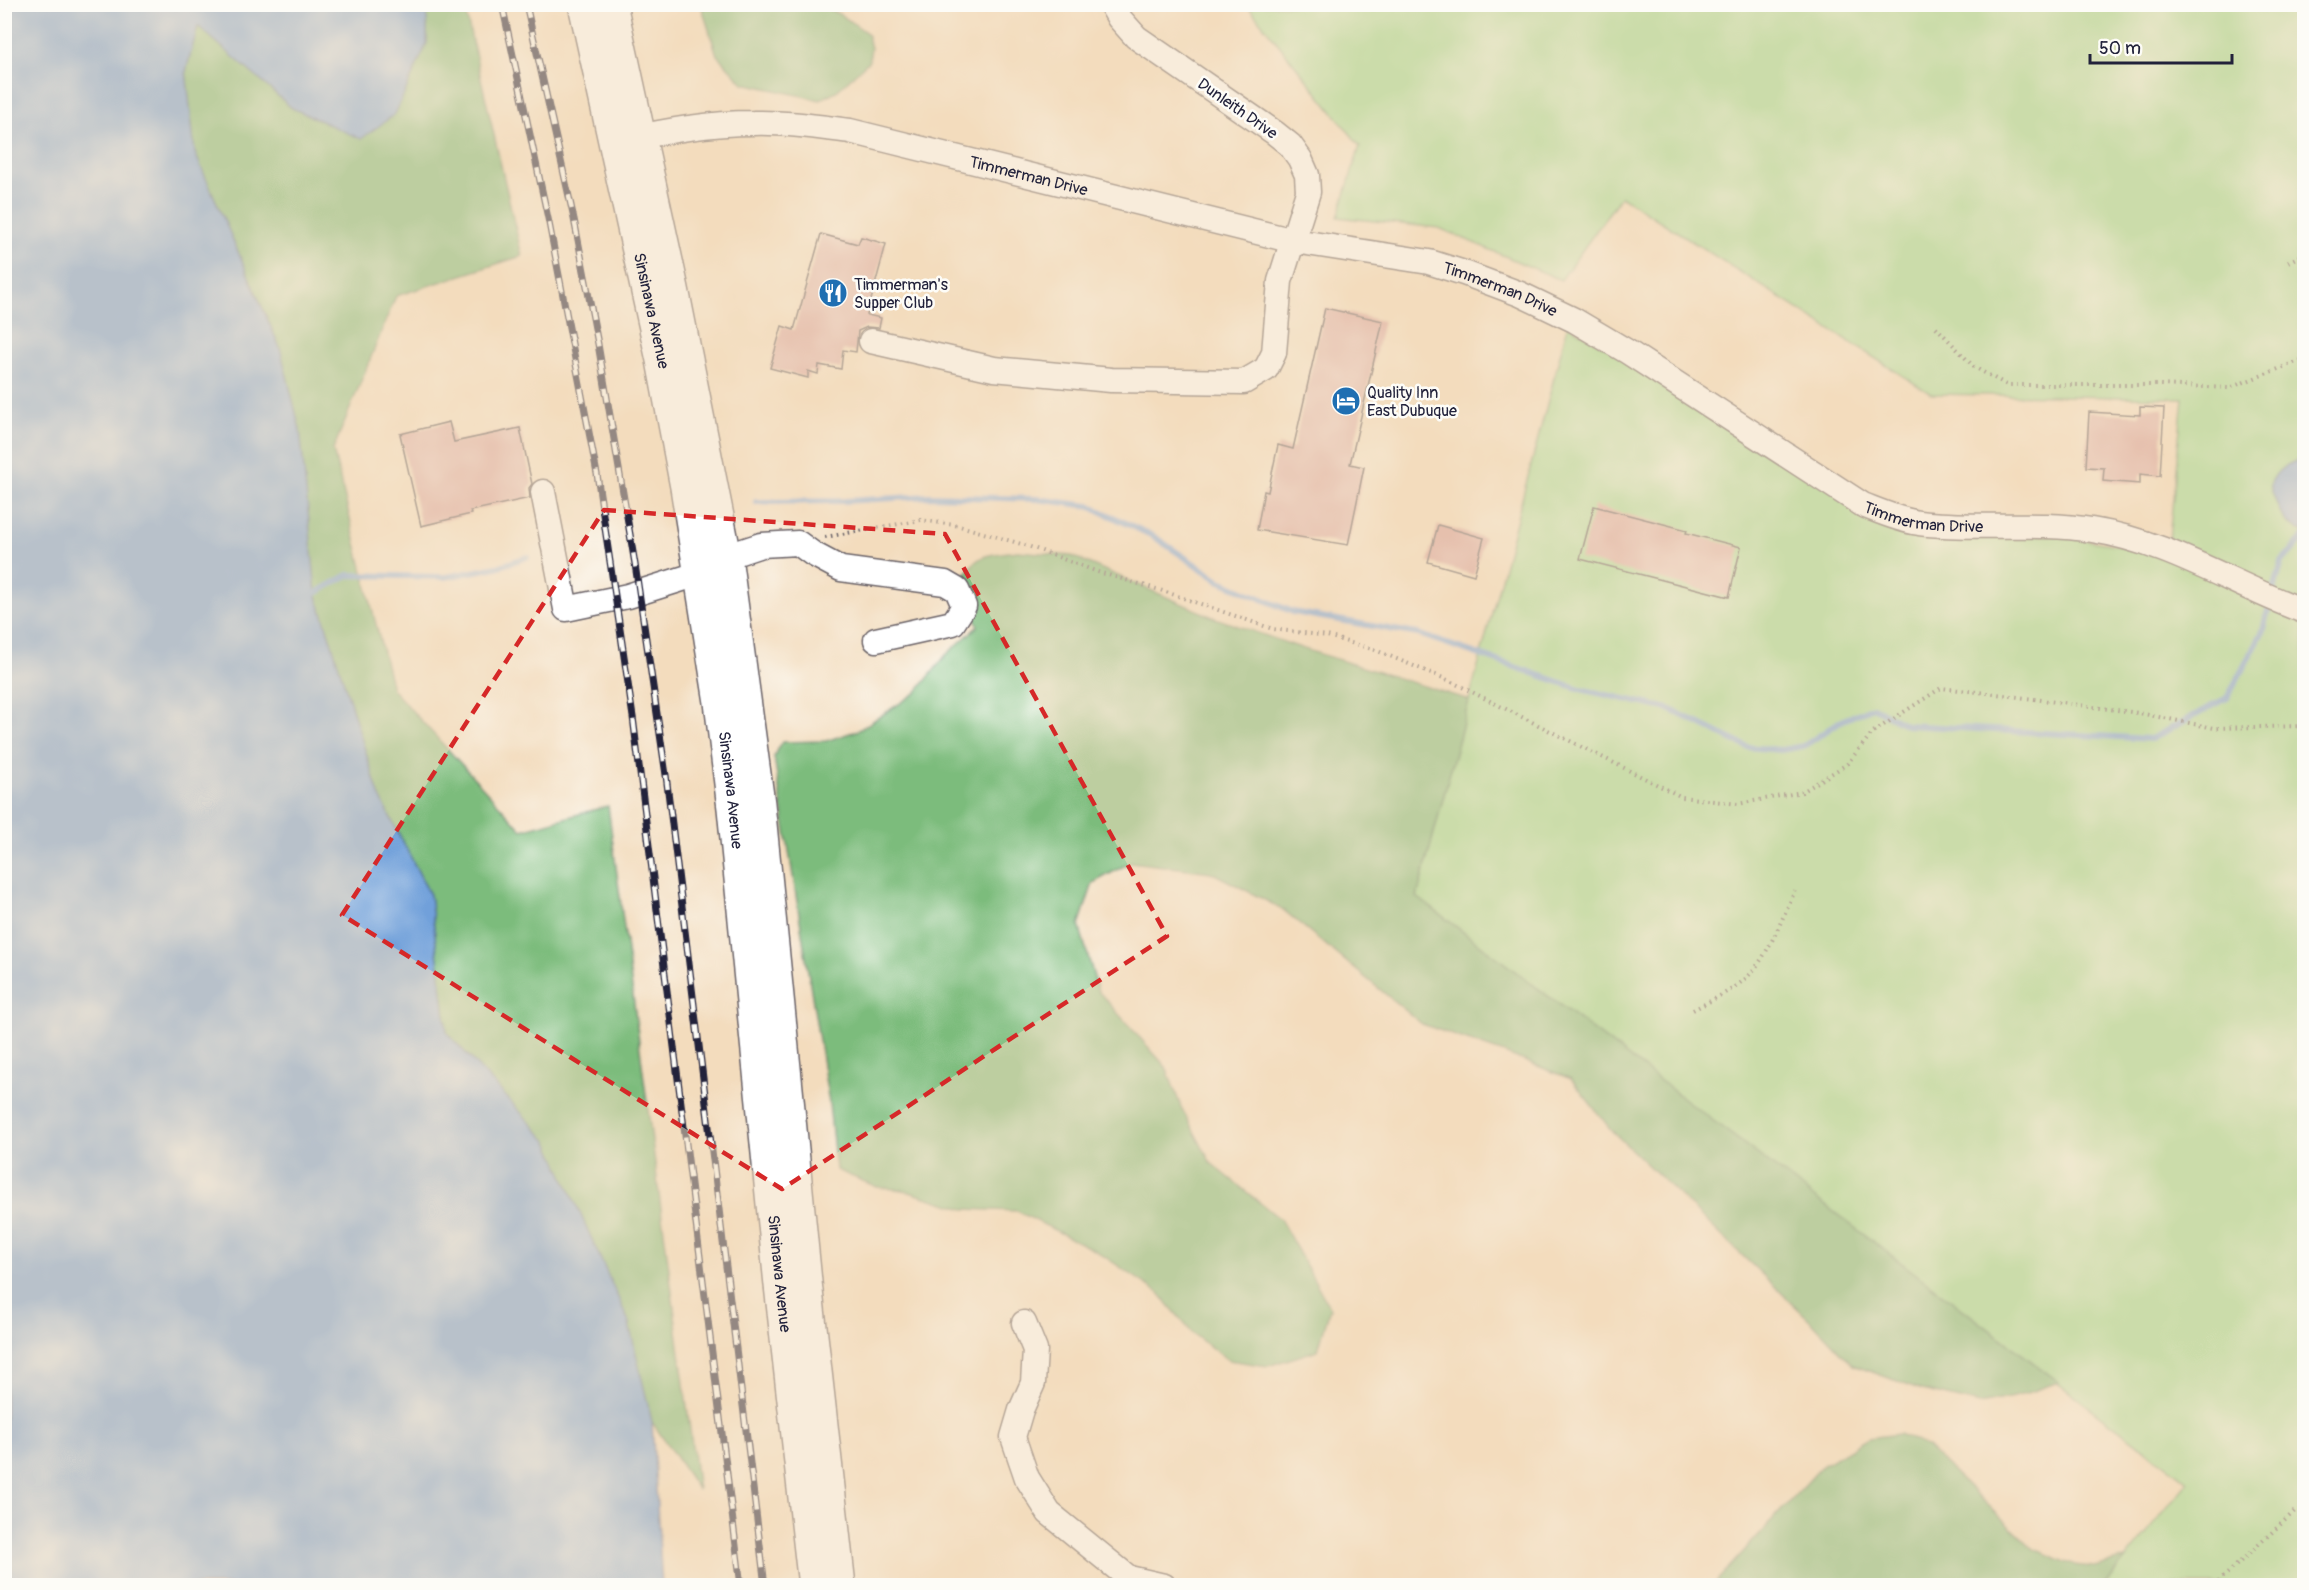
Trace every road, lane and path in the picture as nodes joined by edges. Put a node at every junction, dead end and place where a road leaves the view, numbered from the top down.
1 (585, 4) edge
2 (610, 4) edge
3 (1111, 4) edge
4 (627, 139) junction
5 (1294, 241) junction
6 (2304, 254) edge
7 (2288, 262) dead end
8 (1936, 327) dead end
9 (871, 341) dead end
10 (2304, 359) edge
11 (543, 492) dead end
12 (798, 543) junction
13 (713, 565) junction
14 (2304, 611) edge
15 (876, 640) dead end
16 (2304, 726) edge
17 (1795, 891) dead end
18 (1693, 1010) dead end
19 (1024, 1323) dead end
20 (2296, 1510) dead end
21 (1127, 1582) edge
22 (815, 1586) edge
23 (839, 1586) edge
24 (1164, 1586) edge
25 (2214, 1586) edge

1 - 4 highway, Sinsinawa Avenue
2 - 4 highway, Sinsinawa Avenue
3 - 5 street, Dunleith Drive
4 - 5 street, Timmerman Drive
4 - 13 highway, Sinsinawa Avenue
5 - 9 street, Dunleith Drive
5 - 14 street, Timmerman Drive
6 - 7 path
8 - 10 path
11 - 13 street
12 - 13 street
12 - 15 street
12 - 16 path
13 - 22 highway, Sinsinawa Avenue
13 - 23 highway, Sinsinawa Avenue
17 - 18 path
19 - 21 street
20 - 25 path
21 - 24 street

